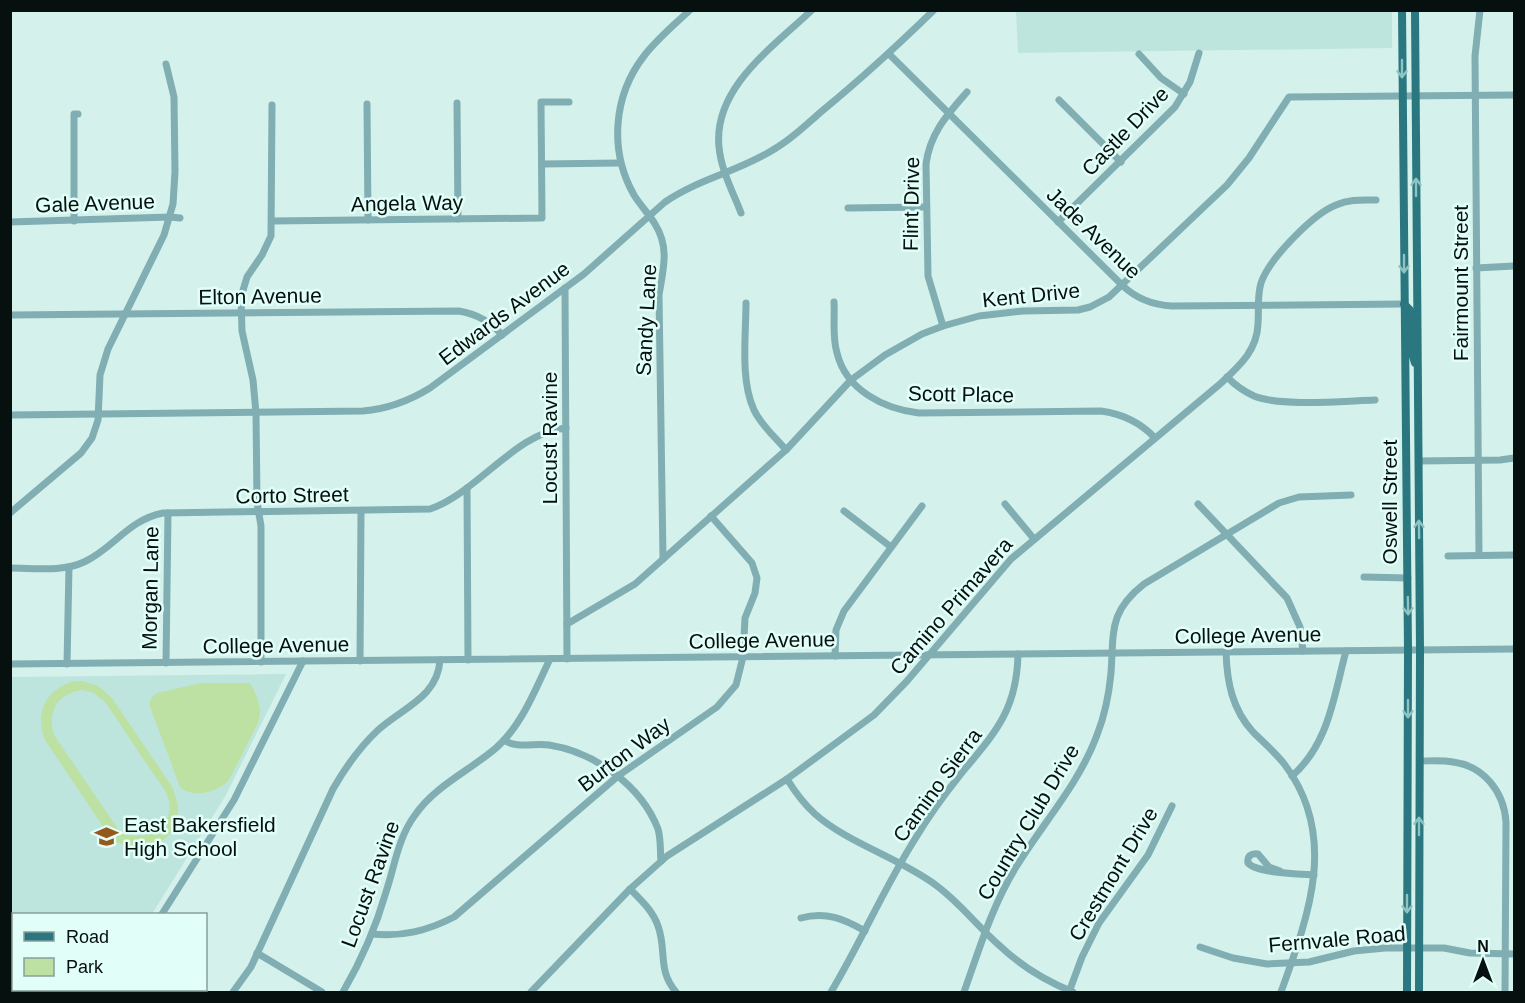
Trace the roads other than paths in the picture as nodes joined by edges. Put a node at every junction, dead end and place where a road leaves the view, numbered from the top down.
1 (690, 10) edge
2 (812, 10) edge
3 (934, 10) edge
4 (1402, 10) edge
5 (1415, 10) edge
6 (1480, 10) edge
7 (1200, 53) dead end
8 (889, 54) junction
9 (1139, 54) dead end
10 (166, 64) dead end
11 (967, 92) dead end
12 (1184, 94) junction
13 (1475, 95) junction
14 (1515, 95) edge
15 (1402, 96) junction
16 (1416, 96) junction
17 (1059, 100) dead end
18 (569, 102) dead end
19 (457, 103) dead end
20 (367, 104) dead end
21 (272, 105) dead end
22 (78, 114) dead end
23 (948, 114) junction
24 (1121, 162) junction
25 (620, 163) junction
26 (542, 164) junction
27 (725, 172) junction
28 (1376, 200) dead end
29 (926, 207) junction
30 (848, 208) dead end
31 (741, 213) dead end
32 (649, 216) junction
33 (170, 217) junction
34 (180, 218) dead end
35 (458, 219) junction
36 (272, 220) junction
37 (368, 220) junction
38 (74, 221) junction
39 (10, 222) edge
40 (1059, 222) junction
41 (1515, 266) edge
42 (1476, 268) junction
43 (1123, 286) junction
44 (565, 288) junction
45 (834, 302) dead end
46 (746, 303) dead end
47 (1404, 304) junction
48 (1258, 305) junction
49 (241, 313) junction
50 (126, 314) junction
51 (10, 315) edge
52 (943, 326) junction
53 (502, 335) junction
54 (1418, 372) junction
55 (1227, 377) junction
56 (851, 380) junction
57 (1406, 384) junction
58 (1375, 400) dead end
59 (256, 413) junction
60 (98, 414) junction
61 (10, 415) edge
62 (566, 428) junction
63 (1155, 438) junction
64 (786, 450) junction
65 (1515, 458) edge
66 (1478, 460) junction
67 (1419, 461) junction
68 (467, 488) junction
69 (1352, 495) dead end
70 (1005, 504) dead end
71 (1198, 504) dead end
72 (922, 506) dead end
73 (14, 507) edge
74 (361, 511) junction
75 (844, 511) dead end
76 (259, 512) junction
77 (10, 513) edge
78 (168, 513) junction
79 (711, 516) junction
80 (1225, 535) junction
81 (1034, 539) junction
82 (891, 547) junction
83 (1479, 555) junction
84 (1515, 555) edge
85 (1448, 556) dead end
86 (663, 559) junction
87 (69, 567) junction
88 (10, 568) edge
89 (1364, 577) dead end
90 (1408, 578) junction
91 (567, 624) junction
92 (1515, 649) edge
93 (1408, 650) junction
94 (1420, 650) junction
95 (1303, 651) junction
96 (1346, 651) junction
97 (1226, 652) junction
98 (1111, 653) junction
99 (1018, 654) junction
100 (929, 655) junction
101 (835, 656) junction
102 (743, 657) junction
103 (550, 659) junction
104 (567, 659) junction
105 (440, 660) junction
106 (468, 660) junction
107 (303, 661) junction
108 (360, 661) junction
109 (261, 662) junction
110 (166, 663) junction
111 (10, 664) edge
112 (67, 664) junction
113 (504, 740) junction
114 (1420, 761) junction
115 (618, 776) junction
116 (1292, 776) junction
117 (787, 779) junction
118 (1172, 806) dead end
119 (661, 861) junction
120 (901, 863) junction
121 (1280, 871) dead end
122 (1314, 875) junction
123 (630, 889) junction
124 (163, 913) edge
125 (801, 918) dead end
126 (865, 931) junction
127 (985, 932) junction
128 (372, 934) junction
129 (1200, 947) dead end
130 (1407, 948) junction
131 (1419, 948) junction
132 (257, 953) junction
133 (1505, 954) junction
134 (1515, 954) edge
135 (1291, 964) junction
136 (1070, 992) edge
137 (233, 993) edge
138 (322, 993) edge
139 (343, 993) edge
140 (531, 993) edge
141 (676, 993) edge
142 (831, 993) edge
143 (964, 993) edge
144 (1281, 993) edge
145 (1407, 993) edge
146 (1419, 993) edge
147 (1505, 993) edge

1 - 25 street, Sandy Lane
2 - 27 street
3 - 8 street, Edwards Avenue
4 -> 15 main road, Oswell Street
5 - 16 main road, Oswell Street
6 - 13 street, Fairmount Street
7 - 12 street, Castle Drive
8 - 23 street, Jade Avenue
8 - 27 street, Edwards Avenue
9 - 12 street
10 - 33 street
11 - 23 street, Flint Drive
12 - 24 street, Castle Drive
13 - 14 street, Kent Drive
13 - 16 street, Kent Drive
13 - 42 street, Fairmount Street
15 - 16 street, Kent Drive
15 - 43 street, Kent Drive
15 -> 47 main road, Oswell Street
54 -> 16 main road, Oswell Street
17 - 24 street
18 - 26 street
19 - 35 street
20 - 37 street
21 - 36 street
22 - 38 street
23 - 29 street, Flint Drive
23 - 40 street, Jade Avenue
24 - 40 street, Castle Drive
25 - 26 street
25 - 32 street, Sandy Lane
26 - 35 street, Angela Way
27 - 31 street
27 - 32 street, Edwards Avenue
28 - 48 street, Camino Primavera
29 - 30 street
29 - 52 street, Flint Drive
32 - 44 street, Edwards Avenue
32 - 86 street, Sandy Lane
33 - 34 street, Gale Avenue
33 - 38 street, Gale Avenue
33 - 50 street
35 - 37 street, Angela Way
36 - 37 street, Angela Way
36 - 49 street
38 - 39 street, Gale Avenue
40 - 43 street, Jade Avenue
41 - 42 street
42 - 66 street, Fairmount Street
43 - 48 street, Jade Avenue
43 - 52 street, Kent Drive
44 - 53 street, Edwards Avenue
44 - 62 street, Locust Ravine
45 - 56 street, Scott Place
46 - 64 street
47 - 48 street, Jade Avenue
47 - 54 main road
47 - 57 main road, Oswell Street
48 - 55 street, Camino Primavera
49 - 50 street, Elton Avenue
49 - 53 street, Elton Avenue
49 - 59 street
50 - 51 street, Elton Avenue
50 - 60 street
52 - 56 street, Kent Drive
53 - 59 street, Edwards Avenue
54 - 67 main road, Oswell Street
55 - 58 street
55 - 63 street, Camino Primavera
56 - 63 street, Scott Place
56 - 64 street, Kent Drive
57 - 67 main road
57 - 90 main road, Oswell Street
59 - 60 street, Edwards Avenue
59 - 76 street
60 - 61 street, Edwards Avenue
60 - 73 street
62 - 68 street, Corto Street
62 - 91 street, Locust Ravine
63 - 81 street, Camino Primavera
64 - 79 street, Kent Drive
65 - 66 street
66 - 67 street
66 - 83 street, Fairmount Street
94 -> 67 main road, Oswell Street
68 - 74 street, Corto Street
68 - 106 street
69 - 80 street, Country Club Drive
70 - 81 street
71 - 80 street
72 - 82 street
73 - 77 street
74 - 76 street, Corto Street
74 - 108 street
75 - 82 street
76 - 78 street, Corto Street
76 - 109 street
78 - 87 street, Corto Street
78 - 110 street, Morgan Lane
79 - 86 street, Kent Drive
79 - 102 street, Burton Way
80 - 95 street
80 - 98 street, Country Club Drive
81 - 100 street, Camino Primavera
82 - 101 street
83 - 84 street
83 - 85 street
86 - 91 street, Kent Drive
87 - 88 street, Corto Street
87 - 112 street
89 - 90 street
90 -> 93 main road, Oswell Street
91 - 104 street, Locust Ravine
92 - 94 street, College Avenue
93 - 94 street, College Avenue
93 - 96 street, College Avenue
93 -> 130 main road, Oswell Street
94 - 114 main road, Oswell Street
95 - 96 street, College Avenue
95 - 97 street, College Avenue
96 - 116 street
97 - 98 street, College Avenue
97 - 116 street
98 - 99 street, College Avenue
98 - 127 street, Country Club Drive
99 - 100 street, College Avenue
99 - 120 street, Camino Sierra
100 - 101 street, College Avenue
100 - 117 street, Camino Primavera
101 - 102 street, College Avenue
102 - 104 street, College Avenue
102 - 115 street, Burton Way
103 - 104 street, College Avenue
103 - 106 street, College Avenue
103 - 113 street, Locust Ravine
105 - 106 street, College Avenue
105 - 108 street, College Avenue
105 - 132 street
107 - 108 street, College Avenue
107 - 109 street, College Avenue
107 - 124 street
109 - 110 street, College Avenue
110 - 112 street, College Avenue
111 - 112 street, College Avenue
113 - 115 street
113 - 128 street, Locust Ravine
131 -> 114 main road, Oswell Street
114 - 133 street
115 - 119 street
115 - 128 street, Burton Way
116 - 122 street
117 - 119 street, Camino Primavera
117 - 120 street
118 - 136 street, Crestmont Drive
119 - 123 street, Camino Primavera
120 - 126 street, Camino Sierra
120 - 127 street
121 - 122 street
122 - 135 street
123 - 140 street, Camino Primavera
123 - 141 street
125 - 126 street
126 - 142 street, Camino Sierra
127 - 136 street
127 - 143 street, Country Club Drive
128 - 139 street, Locust Ravine
129 - 135 street, Fernvale Road
130 - 131 street, Fernvale Road
130 - 135 street, Fernvale Road
130 - 145 main road, Oswell Street
131 - 133 street, Fernvale Road
131 - 146 main road, Oswell Street
132 - 137 street
132 - 138 street
133 - 134 street, Fernvale Road
133 - 147 street
135 - 144 street

